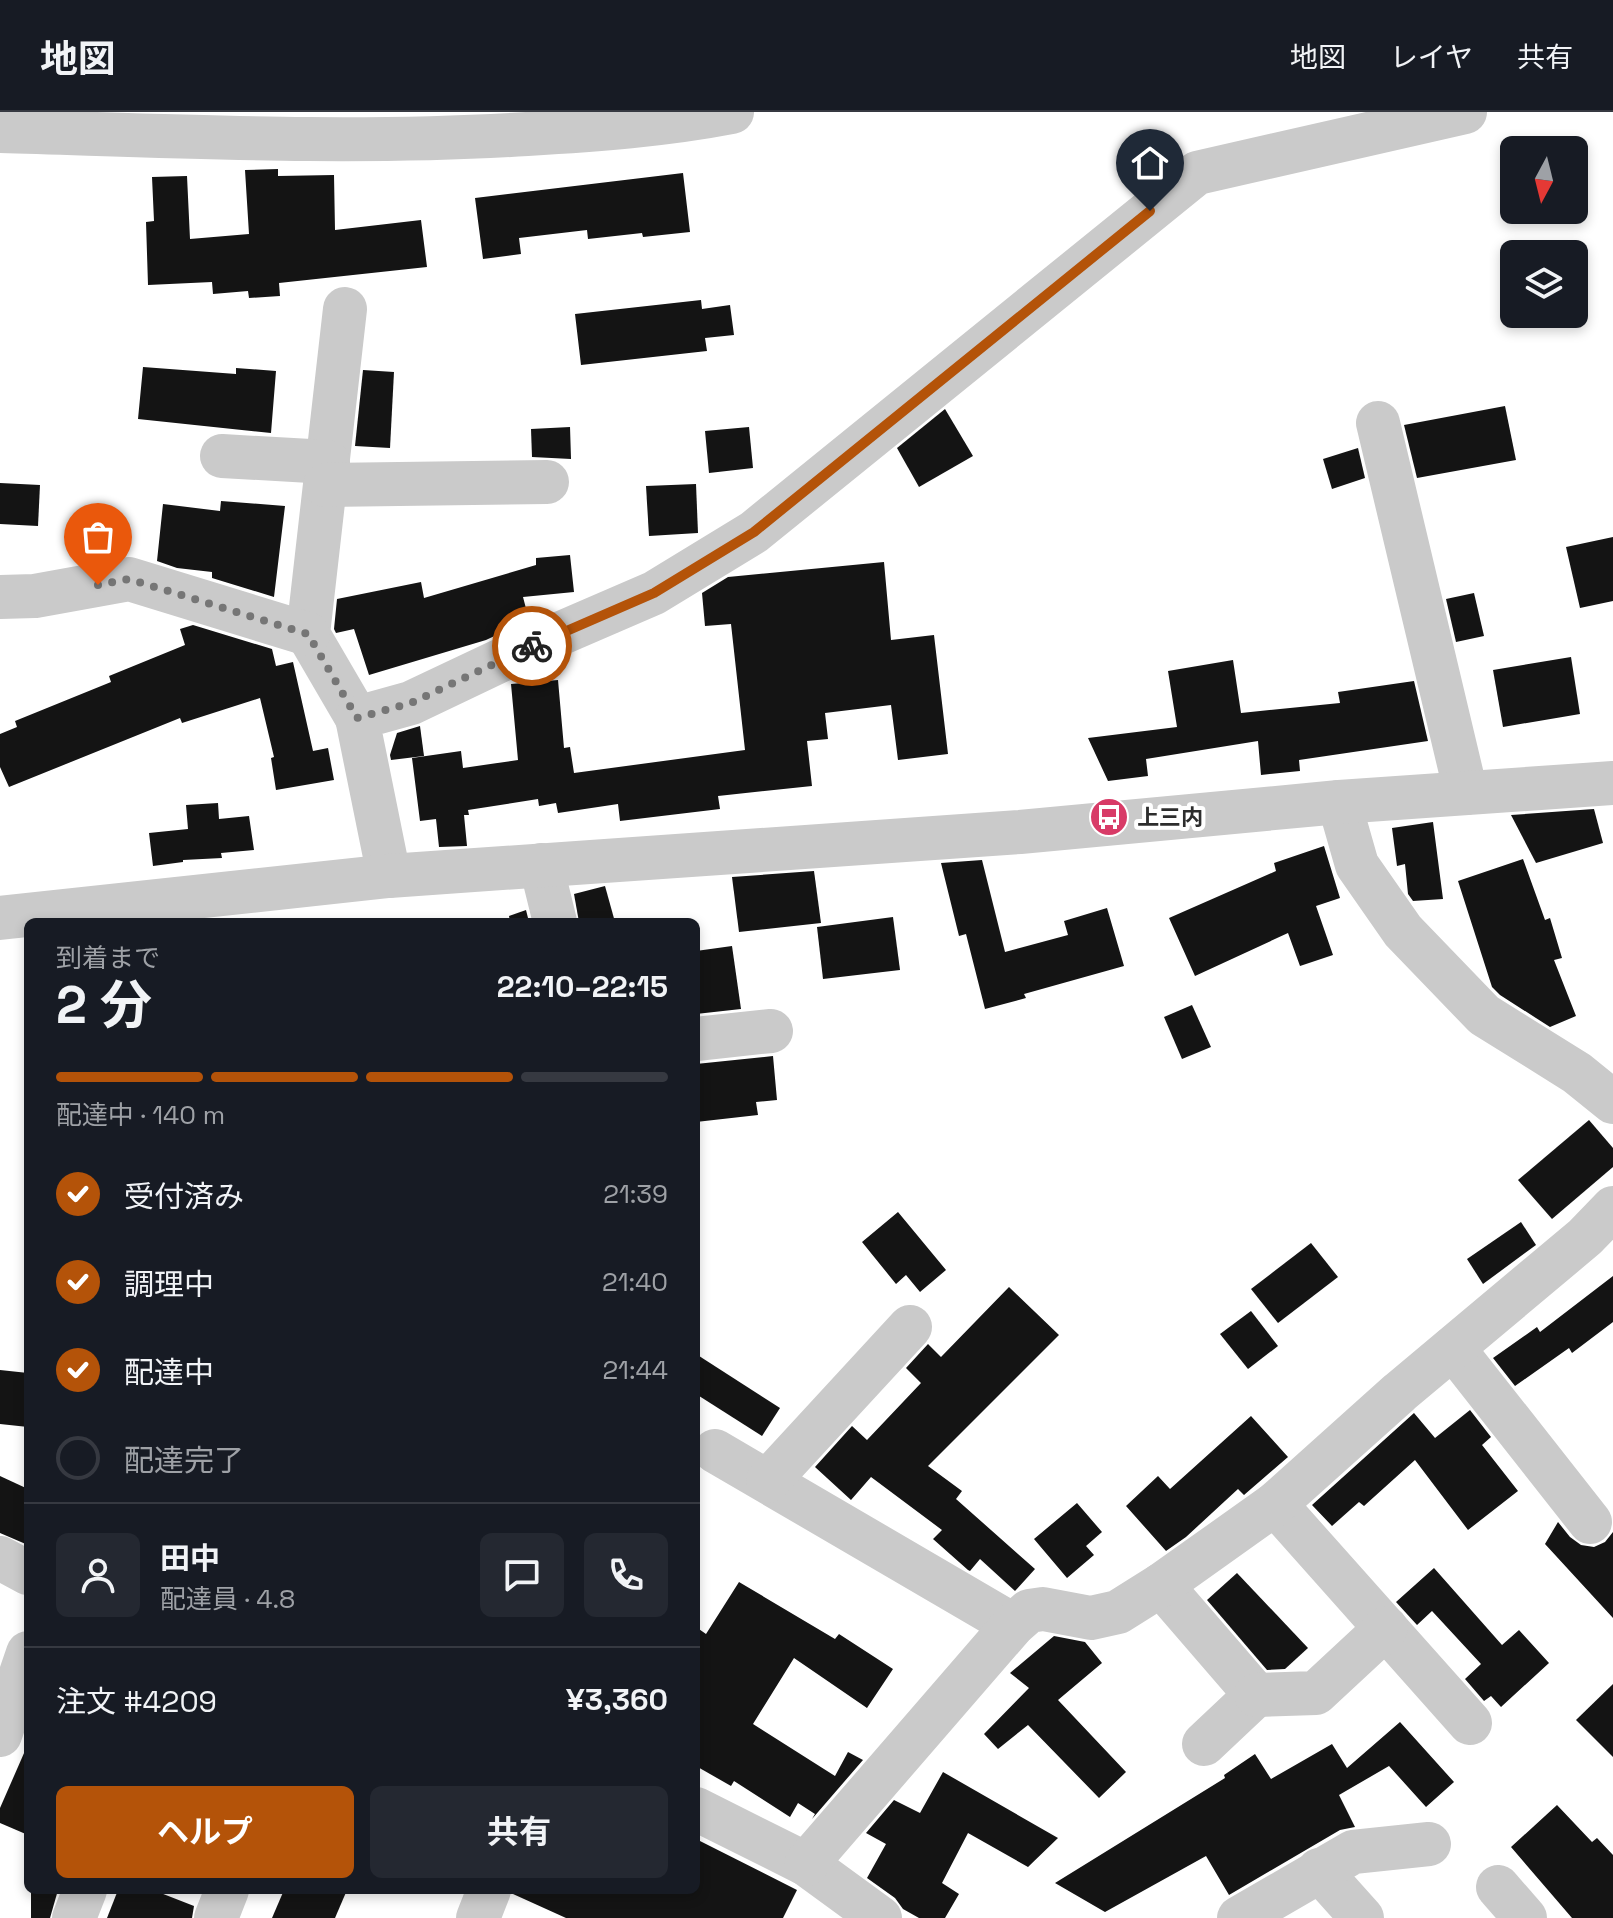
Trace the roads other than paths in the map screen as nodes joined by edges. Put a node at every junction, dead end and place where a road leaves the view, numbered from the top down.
1 (732, 112) edge
2 (1465, 112) edge
3 (0, 131) edge
4 (345, 309) dead end
5 (1378, 423) dead end
6 (222, 456) dead end
7 (327, 473) junction
8 (547, 482) dead end
9 (0, 597) edge
10 (308, 634) junction
11 (357, 718) junction
12 (1613, 783) edge
13 (1466, 793) junction
14 (1339, 802) junction
15 (541, 865) junction
16 (389, 876) junction
17 (261, 906) edge
18 (0, 918) edge
19 (554, 918) edge
20 (771, 1031) dead end
21 (700, 1039) edge
22 (1613, 1102) edge
23 (1604, 1235) edge
24 (910, 1327) dead end
25 (1453, 1348) junction
26 (715, 1451) dead end
27 (768, 1481) junction
28 (1275, 1504) junction
29 (1590, 1522) dead end
30 (0, 1558) edge
31 (24, 1571) edge
32 (1161, 1585) junction
33 (1013, 1625) junction
34 (1386, 1628) junction
35 (24, 1665) edge
36 (1256, 1695) junction
37 (1470, 1723) dead end
38 (0, 1735) edge
39 (1204, 1744) dead end
40 (700, 1811) edge
41 (1429, 1844) dead end
42 (806, 1864) junction
43 (1319, 1870) junction
44 (83, 1894) edge
45 (225, 1894) edge
46 (488, 1894) edge
47 (74, 1918) edge
48 (216, 1918) edge
49 (479, 1918) edge
50 (880, 1918) edge
51 (1239, 1918) edge
52 (1362, 1918) edge

1 - 3 street
2 - 11 street
4 - 7 street
5 - 13 street
6 - 7 street
7 - 8 street
7 - 10 street
9 - 10 street
10 - 11 street
11 - 16 street
12 - 13 street
13 - 14 street
14 - 15 street
14 - 22 street
15 - 16 street
15 - 19 street
16 - 17 street
17 - 18 street
20 - 21 street
23 - 25 street
24 - 27 street
25 - 28 street
25 - 29 street
26 - 27 street
27 - 33 street
28 - 32 street
28 - 34 street
30 - 31 street
32 - 33 street
32 - 36 street
33 - 42 street
34 - 36 street
34 - 37 street
35 - 38 street
36 - 39 street
40 - 42 street
41 - 43 street
42 - 50 street
43 - 51 street
43 - 52 street
44 - 47 street
45 - 48 street
46 - 49 street

